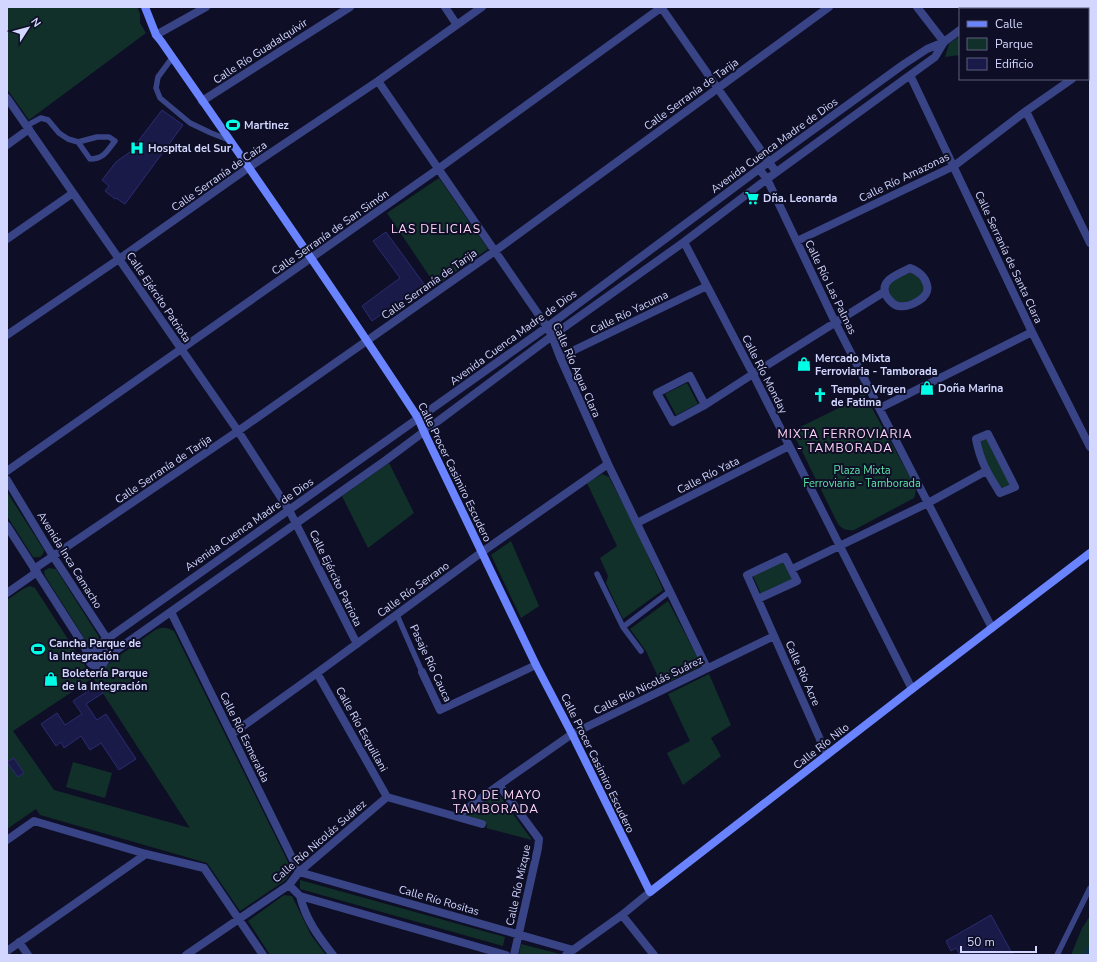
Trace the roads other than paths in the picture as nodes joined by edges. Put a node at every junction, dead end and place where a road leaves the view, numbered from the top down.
1 (145, 7) edge
2 (206, 7) edge
3 (350, 7) edge
4 (445, 7) edge
5 (482, 7) edge
6 (662, 7) edge
7 (829, 7) edge
8 (918, 7) edge
9 (470, 10) edge
10 (457, 25) junction
11 (959, 31) edge
12 (156, 34) junction
13 (944, 42) junction
14 (172, 58) junction
15 (910, 75) junction
16 (1071, 80) edge
17 (378, 81) junction
18 (717, 88) junction
19 (7, 98) edge
20 (202, 102) junction
21 (1026, 111) junction
22 (28, 128) junction
23 (229, 140) junction
24 (78, 142) junction
25 (7, 145) edge
26 (769, 162) junction
27 (954, 166) junction
28 (248, 168) junction
29 (438, 169) junction
30 (759, 169) junction
31 (776, 172) junction
32 (766, 179) junction
33 (73, 193) junction
34 (7, 239) edge
35 (797, 241) junction
36 (684, 242) junction
37 (1090, 243) edge
38 (495, 252) junction
39 (312, 258) junction
40 (119, 259) junction
41 (708, 286) junction
42 (884, 292) junction
43 (835, 322) junction
44 (547, 327) junction
45 (1032, 332) junction
46 (7, 335) edge
47 (552, 336) junction
48 (368, 341) junction
49 (182, 349) junction
50 (560, 357) junction
51 (753, 374) junction
52 (705, 405) junction
53 (880, 408) junction
54 (418, 418) junction
55 (238, 431) junction
56 (424, 432) junction
57 (789, 446) junction
58 (1090, 447) edge
59 (608, 464) junction
60 (7, 471) edge
61 (986, 471) junction
62 (7, 480) edge
63 (928, 503) junction
64 (289, 510) junction
65 (296, 522) junction
66 (637, 523) junction
67 (7, 526) edge
68 (840, 546) junction
69 (482, 552) junction
70 (1090, 553) edge
71 (53, 556) junction
72 (792, 570) junction
73 (35, 571) junction
74 (597, 574) dead end
75 (670, 592) junction
76 (7, 593) edge
77 (758, 599) junction
78 (170, 612) junction
79 (397, 615) junction
80 (622, 627) junction
81 (992, 628) junction
82 (774, 636) junction
83 (107, 639) junction
84 (357, 644) junction
85 (94, 648) junction
86 (115, 651) junction
87 (641, 651) dead end
88 (88, 654) junction
89 (106, 660) junction
90 (536, 665) junction
91 (707, 668) junction
92 (422, 672) joint
93 (317, 673) junction
94 (912, 689) junction
95 (232, 734) junction
96 (572, 734) junction
97 (826, 755) junction
98 (499, 785) junction
99 (387, 797) junction
100 (456, 816) junction
101 (482, 824) dead end
102 (7, 840) edge
103 (146, 854) junction
104 (299, 872) junction
105 (289, 885) junction
106 (1090, 888) edge
107 (650, 892) junction
108 (300, 896) junction
109 (622, 915) junction
110 (239, 919) junction
111 (519, 934) junction
112 (19, 942) junction
113 (573, 950) junction
114 (7, 951) edge
115 (28, 955) edge
116 (186, 955) edge
117 (263, 955) edge
118 (333, 955) edge
119 (506, 955) edge
120 (514, 955) edge
121 (566, 955) edge
122 (654, 955) edge
123 (1057, 955) edge

1 - 12 main road, Calle Procer Casimiro Escudero
2 - 12 street
3 - 20 street, Calle Río Guadalquivir
4 - 10 street
5 - 9 street, Calle Serranía de Caiza
6 - 18 street
6 - 29 street, Calle Serranía de San Simón
7 - 18 street, Calle Serranía de Tarija
8 - 13 street
9 - 10 street, Calle Serranía de Caiza
10 - 17 street, Calle Serranía de Caiza
11 - 13 street, Avenida Cuenca Madre de Dios
12 - 14 main road, Calle Procer Casimiro Escudero
13 - 15 street, Avenida Cuenca Madre de Dios
13 - 26 street, Avenida Cuenca Madre de Dios
14 - 20 main road, Calle Procer Casimiro Escudero
14 - 23 lane
15 - 27 street, Calle Serranía de Santa Clara
15 - 31 street, Avenida Cuenca Madre de Dios
16 - 21 street, Calle Río Amazonas
17 - 28 street, Calle Serranía de Caiza
17 - 29 street, Calle Río Agua Clara
18 - 26 street
18 - 38 street, Calle Serranía de Tarija
19 - 22 street, Calle Ejército Patriota
20 - 23 main road, Calle Procer Casimiro Escudero
21 - 27 street, Calle Río Amazonas
21 - 37 street
22 - 24 lane
22 - 25 street
22 - 33 street, Calle Ejército Patriota
23 - 28 main road, Calle Procer Casimiro Escudero
24 - 24 lane
26 - 30 street, Avenida Cuenca Madre de Dios
26 - 31 street
27 - 35 street, Calle Río Amazonas
27 - 45 street, Calle Serranía de Santa Clara
28 - 39 main road, Calle Procer Casimiro Escudero
28 - 40 street, Calle Serranía de Caiza
29 - 38 street, Calle Río Agua Clara
29 - 39 street, Calle Serranía de San Simón
30 - 32 street, Calle Río Las Palmas
30 - 44 street, Avenida Cuenca Madre de Dios
31 - 32 street, Avenida Cuenca Madre de Dios
32 - 35 street, Calle Río Las Palmas
32 - 36 street, Avenida Cuenca Madre de Dios
33 - 34 street
33 - 40 street, Calle Ejército Patriota
35 - 43 street, Calle Río Las Palmas
36 - 41 street, Calle Río Monday
36 - 47 street, Avenida Cuenca Madre de Dios
38 - 44 street, Calle Río Agua Clara
38 - 48 street, Calle Serranía de Tarija
39 - 48 main road, Calle Procer Casimiro Escudero
39 - 49 street, Calle Serranía de San Simón
40 - 46 street, Calle Serranía de Caiza
40 - 49 street, Calle Ejército Patriota
41 - 50 street, Calle Río Yacuma
41 - 51 street, Calle Río Monday
42 - 42 street
42 - 43 street
43 - 51 street
43 - 53 street, Calle Río Las Palmas
44 - 47 street, Calle Río Agua Clara
44 - 54 street, Avenida Cuenca Madre de Dios
45 - 53 street
45 - 58 street, Calle Serranía de Santa Clara
47 - 50 street, Calle Río Agua Clara
47 - 56 street, Avenida Cuenca Madre de Dios
48 - 54 main road, Calle Procer Casimiro Escudero
48 - 55 street, Calle Serranía de Tarija
49 - 55 street, Calle Ejército Patriota
49 - 60 street, Calle Serranía de San Simón
50 - 59 street, Calle Río Agua Clara
51 - 52 street
51 - 57 street, Calle Río Monday
52 - 52 street
53 - 63 street, Calle Río Las Palmas
54 - 56 main road, Calle Procer Casimiro Escudero
54 - 64 street, Avenida Cuenca Madre de Dios
55 - 64 street, Calle Ejército Patriota
55 - 71 street, Calle Serranía de Tarija
56 - 65 street, Avenida Cuenca Madre de Dios
56 - 69 main road, Calle Procer Casimiro Escudero
57 - 66 street, Calle Río Yata
57 - 68 street, Calle Río Monday
59 - 66 street, Calle Río Agua Clara
59 - 69 street, Calle Río Serrano
61 - 61 street
61 - 63 street
62 - 71 street, Avenida Inca Camacho
63 - 68 street
63 - 81 street, Calle Río Las Palmas
64 - 65 street, Calle Ejército Patriota
64 - 83 street, Avenida Cuenca Madre de Dios
65 - 78 street, Avenida Cuenca Madre de Dios
65 - 84 street, Calle Ejército Patriota
66 - 75 street, Calle Río Agua Clara
67 - 73 street
68 - 72 street
68 - 94 street, Calle Río Monday
69 - 79 street, Calle Río Serrano
69 - 90 main road, Calle Procer Casimiro Escudero
70 - 81 main road, Calle Río Nilo
71 - 73 street, Calle Serranía de Tarija
71 - 83 street, Avenida Inca Camacho
72 - 77 street
72 - 77 street
73 - 76 street, Calle Serranía de Tarija
73 - 88 street
74 - 80 lane
75 - 80 lane
75 - 91 street, Calle Río Agua Clara
77 - 82 street, Calle Río Acre
78 - 86 street, Avenida Cuenca Madre de Dios
78 - 95 street, Calle Río Esmeralda
79 - 84 street, Calle Río Serrano
79 - 92 lane, Pasaje Río Cauca
80 - 87 lane
81 - 94 main road, Calle Río Nilo
82 - 91 street, Calle Río Nicolás Suárez
82 - 97 street, Calle Río Acre
83 - 85 street, Avenida Cuenca Madre de Dios
83 - 86 street, Avenida Inca Camacho
84 - 93 street, Calle Río Serrano
85 - 88 street
85 - 89 street
86 - 89 street, Avenida Cuenca Madre de Dios
88 - 89 street
90 - 92 street, Pasaje Río Cauca
90 - 96 main road, Calle Procer Casimiro Escudero
91 - 96 street, Calle Río Nicolás Suárez
93 - 95 street, Calle Río Serrano
93 - 99 street, Calle Río Esquillani
94 - 97 main road, Calle Río Nilo
95 - 104 street, Calle Río Esmeralda
96 - 98 street, Calle Río Nicolás Suárez
96 - 107 main road, Calle Procer Casimiro Escudero
97 - 107 main road, Calle Río Nilo
98 - 100 street, Calle Río Nicolás Suárez
98 - 111 street, Calle Río Mizque
99 - 100 street
99 - 104 street, Calle Río Nicolás Suárez
100 - 101 street
102 - 103 street
103 - 110 street
103 - 112 street
104 - 105 street, Calle Río Nicolás Suárez
104 - 111 street, Calle Río Rositas
105 - 108 street
105 - 110 street, Calle Río Nicolás Suárez
106 - 123 lane
107 - 109 street, Calle Río Nilo
108 - 118 street
108 - 119 street
109 - 113 street, Calle Río Nilo
109 - 122 street
110 - 116 street, Calle Río Nicolás Suárez
110 - 117 street
111 - 113 street, Calle Río Rositas
111 - 120 street, Calle Río Mizque
112 - 114 street
112 - 115 street
113 - 121 street, Calle Río Nilo

